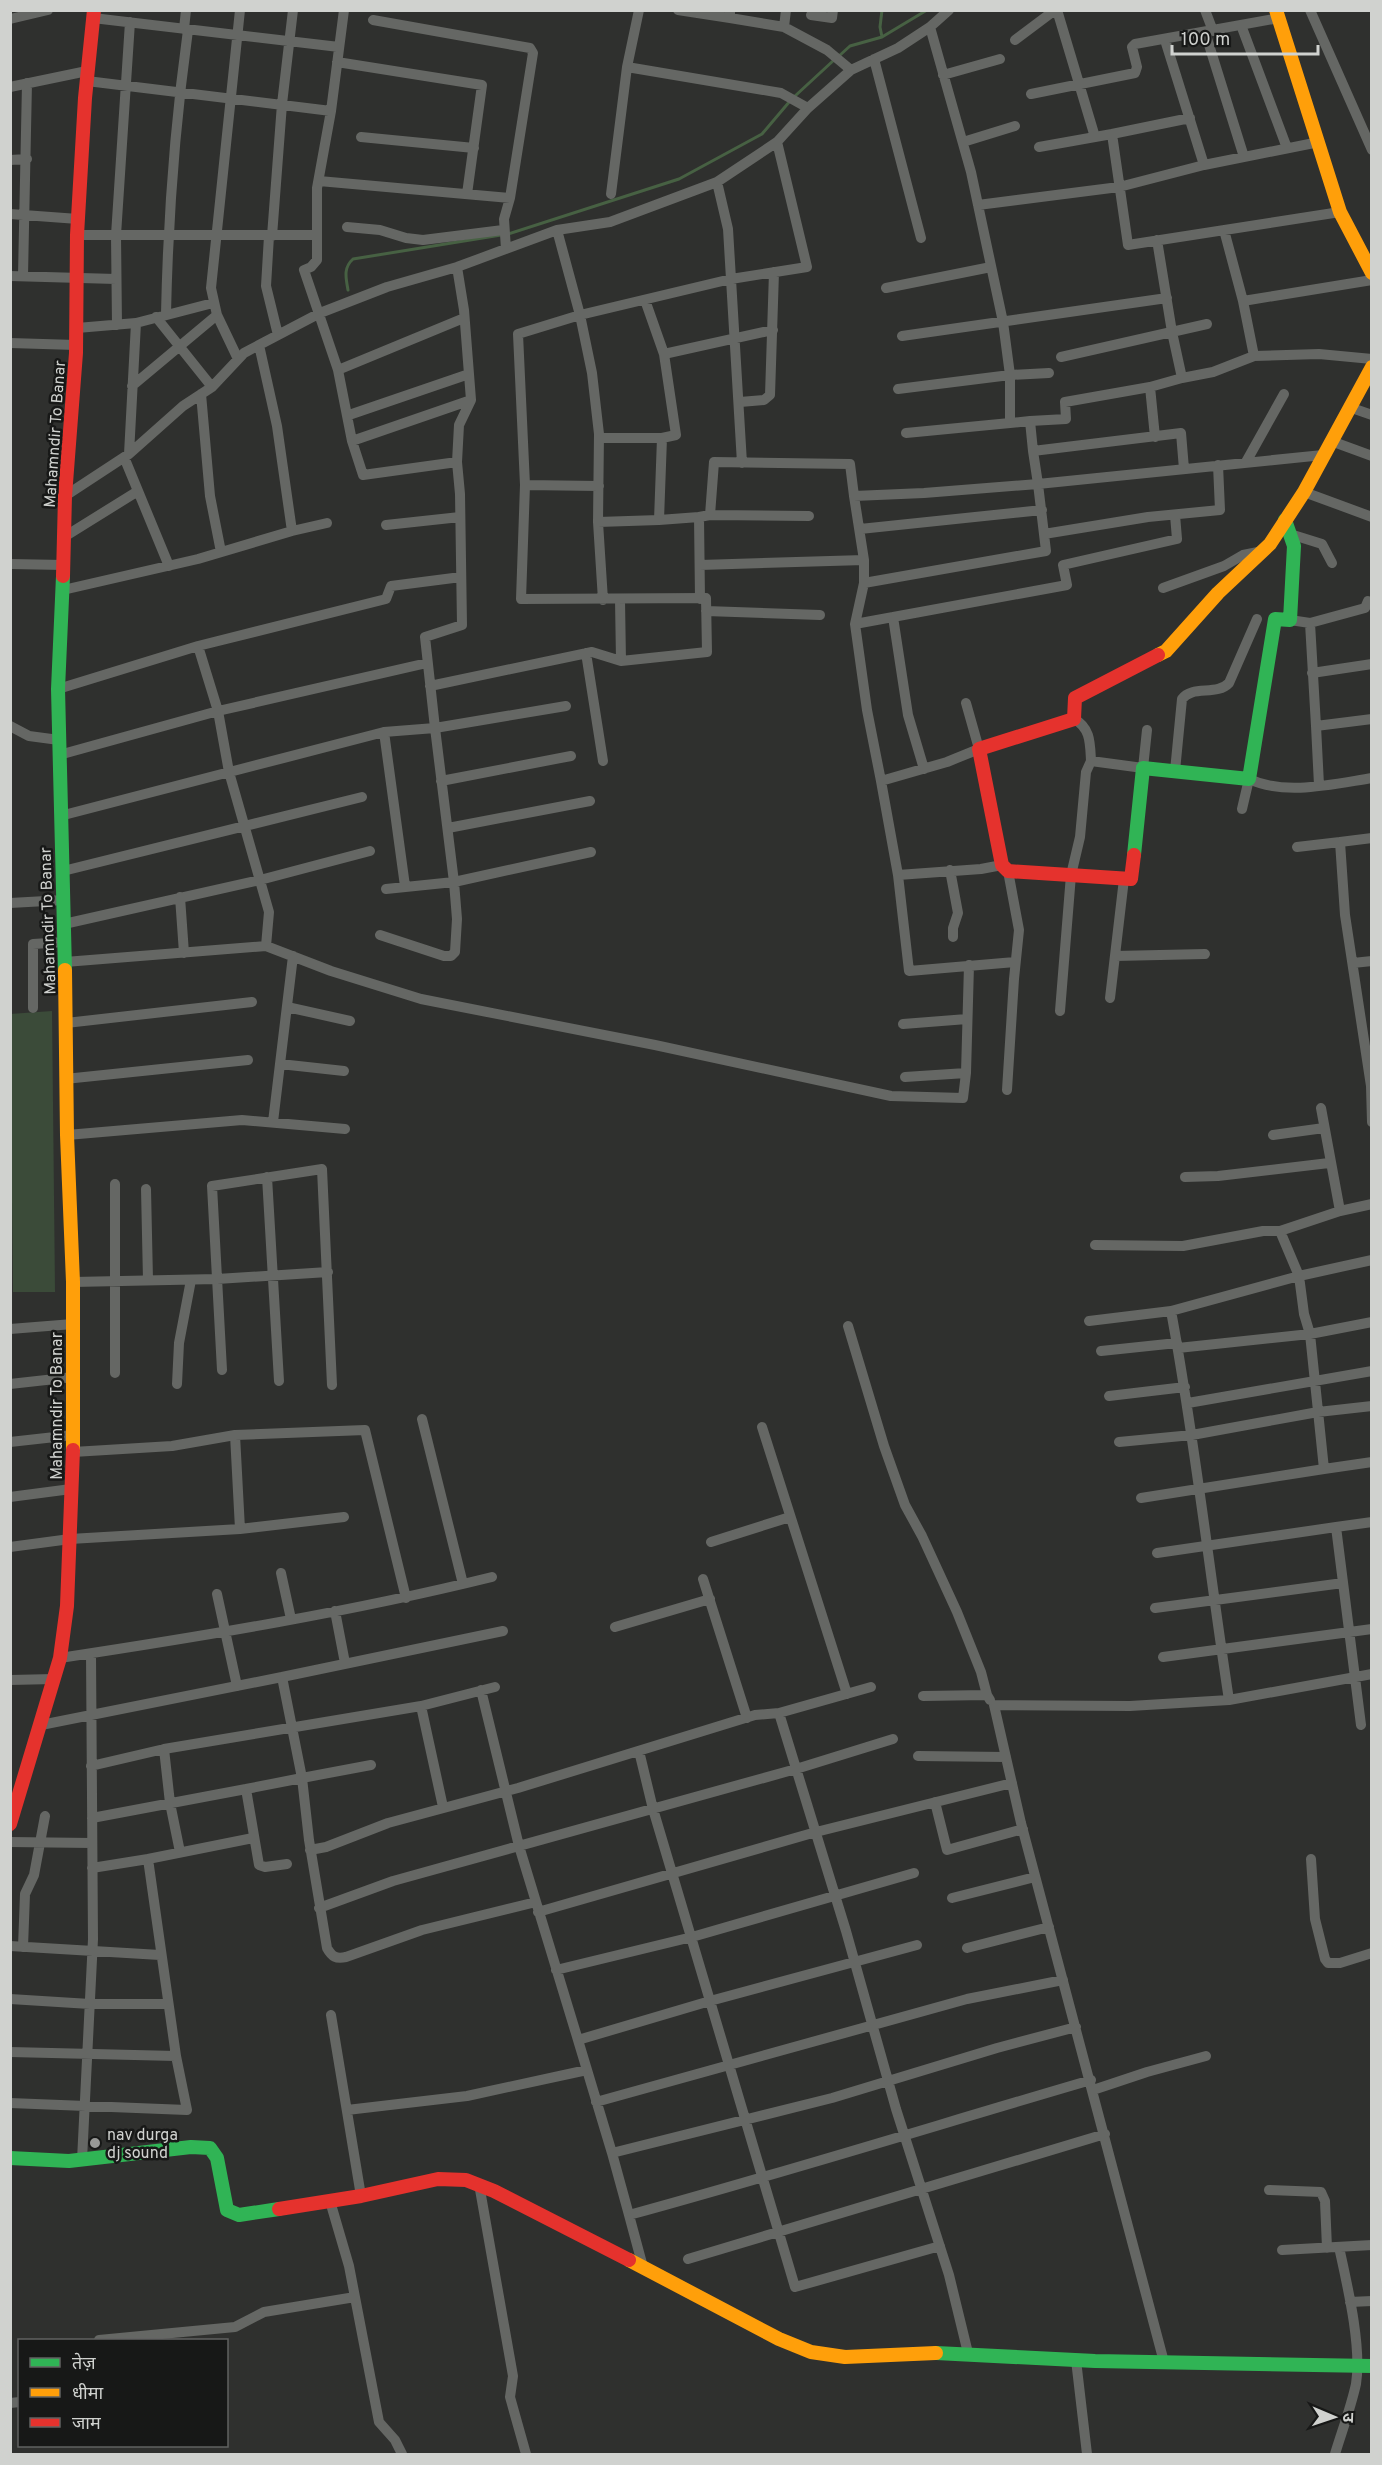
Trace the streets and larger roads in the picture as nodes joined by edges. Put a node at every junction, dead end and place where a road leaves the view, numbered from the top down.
1 (48, 10) edge
2 (186, 10) edge
3 (240, 10) edge
4 (293, 10) edge
5 (344, 10) edge
6 (639, 10) edge
7 (678, 10) edge
8 (786, 10) edge
9 (833, 10) edge
10 (949, 10) edge
11 (1056, 10) edge
12 (1206, 10) edge
13 (1310, 10) edge
14 (94, 14) edge
15 (730, 14) edge
16 (1278, 14) edge
17 (811, 15) dead end
18 (10, 19) edge
19 (373, 20) dead end
20 (130, 22) junction
21 (1241, 25) junction
22 (784, 27) junction
23 (930, 27) junction
24 (186, 29) junction
25 (1209, 31) junction
26 (238, 35) junction
27 (1015, 40) dead end
28 (1165, 40) junction
29 (290, 42) junction
30 (339, 47) junction
31 (874, 59) junction
32 (1000, 59) dead end
33 (337, 62) junction
34 (627, 68) junction
35 (852, 70) junction
36 (944, 75) junction
37 (87, 76) junction
38 (27, 83) junction
39 (125, 86) junction
40 (1080, 86) junction
41 (10, 87) edge
42 (179, 92) junction
43 (1031, 94) dead end
44 (230, 99) junction
45 (282, 105) junction
46 (808, 108) junction
47 (331, 111) junction
48 (1190, 118) junction
49 (1015, 126) dead end
50 (1112, 134) junction
51 (1095, 136) junction
52 (361, 137) dead end
53 (777, 142) junction
54 (963, 142) junction
55 (1319, 142) junction
56 (1039, 147) dead end
57 (474, 148) junction
58 (1287, 148) junction
59 (1371, 150) edge
60 (1244, 157) junction
61 (27, 159) junction
62 (10, 160) edge
63 (1204, 165) junction
64 (319, 181) junction
65 (717, 182) junction
66 (1119, 187) junction
67 (467, 194) junction
68 (611, 194) dead end
69 (510, 198) junction
70 (978, 205) junction
71 (1340, 212) junction
72 (10, 214) edge
73 (25, 215) junction
74 (78, 219) junction
75 (346, 227) dead end
76 (503, 230) junction
77 (557, 230) junction
78 (1224, 230) junction
79 (77, 235) junction
80 (116, 235) junction
81 (317, 235) junction
82 (168, 236) junction
83 (215, 236) junction
84 (271, 236) junction
85 (921, 238) dead end
86 (1157, 240) junction
87 (506, 249) junction
88 (457, 267) junction
89 (991, 267) junction
90 (774, 272) junction
91 (1371, 273) edge
92 (10, 276) edge
93 (23, 276) junction
94 (76, 279) junction
95 (116, 279) junction
96 (731, 279) junction
97 (1371, 280) edge
98 (885, 288) dead end
99 (1167, 298) junction
100 (645, 300) junction
101 (1243, 301) junction
102 (213, 303) junction
103 (320, 313) junction
104 (217, 315) junction
105 (580, 315) junction
106 (161, 316) junction
107 (464, 318) junction
108 (1003, 322) junction
109 (136, 323) junction
110 (1208, 324) dead end
111 (117, 325) junction
112 (76, 328) junction
113 (773, 330) junction
114 (1172, 332) junction
115 (278, 335) junction
116 (902, 336) dead end
117 (734, 337) junction
118 (10, 343) edge
119 (76, 345) junction
120 (259, 345) junction
121 (178, 346) junction
122 (664, 354) junction
123 (1254, 356) junction
124 (1061, 357) dead end
125 (238, 359) junction
126 (1371, 359) edge
127 (1371, 367) edge
128 (338, 370) junction
129 (469, 374) junction
130 (1048, 374) dead end
131 (1010, 375) junction
132 (1182, 378) junction
133 (132, 386) junction
134 (212, 387) junction
135 (1149, 387) junction
136 (898, 389) dead end
137 (201, 394) junction
138 (1284, 394) dead end
139 (471, 400) junction
140 (740, 402) junction
141 (1349, 407) junction
142 (349, 415) junction
143 (1371, 415) edge
144 (1030, 421) junction
145 (1010, 423) junction
146 (906, 433) dead end
147 (1155, 437) junction
148 (599, 438) junction
149 (662, 438) junction
150 (352, 441) junction
151 (1331, 441) junction
152 (1033, 452) junction
153 (126, 455) junction
154 (1323, 455) junction
155 (1371, 456) edge
156 (457, 462) junction
157 (1246, 462) junction
158 (742, 463) junction
159 (1218, 465) junction
160 (1184, 469) junction
161 (1038, 484) junction
162 (525, 485) junction
163 (599, 486) junction
164 (138, 491) junction
165 (1304, 492) junction
166 (64, 496) junction
167 (854, 496) junction
168 (1041, 510) junction
169 (710, 514) junction
170 (1175, 514) junction
171 (809, 516) dead end
172 (460, 517) junction
173 (699, 517) junction
174 (1371, 517) edge
175 (659, 520) junction
176 (598, 522) junction
177 (327, 523) dead end
178 (386, 525) dead end
179 (1288, 527) junction
180 (860, 529) junction
181 (292, 531) junction
182 (1044, 534) junction
183 (64, 537) junction
184 (1263, 551) junction
185 (221, 552) junction
186 (864, 560) junction
187 (1332, 563) dead end
188 (10, 564) edge
189 (64, 565) junction
190 (700, 565) junction
191 (169, 566) junction
192 (461, 577) junction
193 (864, 583) junction
194 (1163, 588) dead end
195 (63, 590) junction
196 (700, 599) junction
197 (1370, 599) edge
198 (603, 600) junction
199 (620, 600) junction
200 (706, 611) junction
201 (820, 615) dead end
202 (893, 617) junction
203 (1257, 619) dead end
204 (1290, 620) junction
205 (1310, 623) junction
206 (855, 624) junction
207 (198, 646) junction
208 (586, 653) junction
209 (621, 662) junction
210 (427, 663) junction
211 (1371, 664) edge
212 (1312, 673) junction
213 (430, 686) junction
214 (58, 689) junction
215 (966, 703) dead end
216 (566, 706) dead end
217 (218, 711) junction
218 (1074, 719) junction
219 (1371, 719) edge
220 (10, 726) edge
221 (1316, 726) junction
222 (435, 728) junction
223 (1147, 730) dead end
224 (384, 732) junction
225 (59, 740) junction
226 (979, 749) junction
227 (58, 755) junction
228 (571, 756) dead end
229 (603, 761) dead end
230 (1091, 761) junction
231 (1143, 768) junction
232 (924, 770) junction
233 (1175, 771) junction
234 (229, 772) junction
235 (1371, 778) edge
236 (1249, 779) junction
237 (441, 781) junction
238 (881, 781) junction
239 (1319, 785) junction
240 (362, 797) dead end
241 (590, 801) dead end
242 (1242, 809) dead end
243 (60, 816) junction
244 (245, 827) junction
245 (448, 828) junction
246 (1371, 838) edge
247 (1340, 842) junction
248 (1297, 847) dead end
249 (370, 851) dead end
250 (591, 852) dead end
251 (1005, 868) junction
252 (950, 870) junction
253 (63, 871) junction
254 (898, 874) junction
255 (1071, 874) junction
256 (1124, 879) junction
257 (260, 880) junction
258 (454, 882) junction
259 (405, 886) junction
260 (386, 889) dead end
261 (180, 897) junction
262 (64, 900) junction
263 (10, 903) edge
264 (64, 924) junction
265 (380, 935) dead end
266 (953, 937) dead end
267 (65, 942) junction
268 (266, 946) junction
269 (184, 953) junction
270 (1205, 954) dead end
271 (293, 956) junction
272 (1115, 956) junction
273 (1371, 961) edge
274 (65, 962) junction
275 (1015, 962) junction
276 (1353, 963) junction
277 (969, 965) junction
278 (1110, 998) dead end
279 (252, 1002) dead end
280 (287, 1007) junction
281 (33, 1008) dead end
282 (1060, 1011) dead end
283 (967, 1019) junction
284 (350, 1021) dead end
285 (66, 1023) junction
286 (903, 1024) dead end
287 (248, 1060) dead end
288 (280, 1064) junction
289 (344, 1071) dead end
290 (966, 1073) junction
291 (905, 1077) dead end
292 (65, 1079) junction
293 (1008, 1090) dead end
294 (1321, 1108) dead end
295 (273, 1122) junction
296 (1371, 1122) edge
297 (1324, 1128) junction
298 (345, 1129) dead end
299 (1273, 1135) dead end
300 (66, 1136) junction
301 (1329, 1163) junction
302 (267, 1177) junction
303 (1185, 1177) dead end
304 (115, 1184) dead end
305 (146, 1189) dead end
306 (1371, 1204) edge
307 (1340, 1211) junction
308 (1280, 1231) junction
309 (1095, 1245) dead end
310 (1371, 1260) edge
311 (328, 1272) junction
312 (272, 1276) junction
313 (1299, 1276) junction
314 (216, 1279) junction
315 (148, 1280) junction
316 (191, 1280) junction
317 (73, 1281) junction
318 (115, 1281) junction
319 (1171, 1311) junction
320 (1089, 1321) dead end
321 (1371, 1322) edge
322 (73, 1324) junction
323 (848, 1326) dead end
324 (10, 1329) edge
325 (1310, 1334) junction
326 (1178, 1345) junction
327 (1101, 1351) dead end
328 (222, 1370) dead end
329 (1371, 1371) edge
330 (115, 1373) dead end
331 (74, 1377) junction
332 (1315, 1380) junction
333 (279, 1381) dead end
334 (10, 1384) edge
335 (177, 1384) dead end
336 (332, 1385) dead end
337 (1185, 1387) junction
338 (1109, 1396) dead end
339 (1188, 1403) junction
340 (1371, 1406) edge
341 (1318, 1412) junction
342 (422, 1419) dead end
343 (762, 1427) dead end
344 (73, 1435) junction
345 (235, 1435) junction
346 (1192, 1435) junction
347 (10, 1442) edge
348 (1119, 1442) dead end
349 (73, 1452) junction
350 (1371, 1462) edge
351 (1324, 1469) junction
352 (72, 1489) junction
353 (1199, 1489) junction
354 (10, 1497) edge
355 (1141, 1498) dead end
356 (344, 1517) dead end
357 (790, 1517) junction
358 (1371, 1522) edge
359 (1336, 1527) junction
360 (240, 1529) junction
361 (70, 1539) junction
362 (711, 1542) dead end
363 (10, 1547) edge
364 (1206, 1547) junction
365 (1157, 1553) dead end
366 (281, 1573) dead end
367 (492, 1577) dead end
368 (703, 1579) dead end
369 (1343, 1582) junction
370 (464, 1584) junction
371 (217, 1594) dead end
372 (406, 1598) junction
373 (710, 1599) junction
374 (1214, 1602) junction
375 (1155, 1608) dead end
376 (335, 1611) junction
377 (291, 1619) junction
378 (615, 1627) dead end
379 (1371, 1629) edge
380 (225, 1631) junction
381 (503, 1631) dead end
382 (1350, 1632) junction
383 (1222, 1650) junction
384 (91, 1654) junction
385 (1163, 1657) dead end
386 (60, 1658) junction
387 (345, 1663) junction
388 (1371, 1674) edge
389 (282, 1677) junction
390 (1354, 1677) junction
391 (54, 1679) junction
392 (10, 1680) edge
393 (237, 1686) junction
394 (495, 1687) dead end
395 (871, 1687) dead end
396 (481, 1690) junction
397 (847, 1694) junction
398 (987, 1695) junction
399 (923, 1696) dead end
400 (1229, 1700) junction
401 (994, 1705) junction
402 (421, 1706) junction
403 (779, 1713) junction
404 (91, 1714) junction
405 (747, 1718) junction
406 (41, 1725) junction
407 (1361, 1725) dead end
408 (292, 1730) junction
409 (893, 1739) dead end
410 (164, 1749) junction
411 (639, 1751) junction
412 (918, 1756) dead end
413 (1006, 1757) junction
414 (371, 1765) dead end
415 (92, 1766) junction
416 (796, 1769) junction
417 (302, 1778) junction
418 (1012, 1783) junction
419 (246, 1789) junction
420 (505, 1790) junction
421 (935, 1802) junction
422 (170, 1803) junction
423 (443, 1807) junction
424 (653, 1809) junction
425 (45, 1816) dead end
426 (92, 1818) junction
427 (10, 1824) edge
428 (1023, 1829) junction
429 (816, 1832) junction
430 (253, 1838) junction
431 (10, 1842) edge
432 (39, 1842) junction
433 (92, 1843) junction
434 (519, 1846) junction
435 (310, 1850) junction
436 (180, 1852) junction
437 (148, 1859) junction
438 (1311, 1859) dead end
439 (287, 1864) dead end
440 (92, 1868) junction
441 (674, 1873) junction
442 (914, 1873) dead end
443 (1035, 1877) junction
444 (836, 1897) junction
445 (952, 1898) dead end
446 (537, 1907) junction
447 (320, 1908) junction
448 (1049, 1927) junction
449 (692, 1937) junction
450 (917, 1945) dead end
451 (10, 1946) edge
452 (23, 1947) junction
453 (967, 1948) dead end
454 (93, 1952) junction
455 (1371, 1953) edge
456 (160, 1955) junction
457 (855, 1963) junction
458 (556, 1970) junction
459 (1063, 1980) junction
460 (10, 2000) edge
461 (710, 2001) junction
462 (90, 2004) junction
463 (168, 2004) junction
464 (331, 2015) dead end
465 (872, 2024) junction
466 (1076, 2027) junction
467 (578, 2040) junction
468 (10, 2052) edge
469 (87, 2055) junction
470 (176, 2056) junction
471 (1206, 2056) dead end
472 (730, 2066) junction
473 (587, 2070) junction
474 (889, 2082) junction
475 (1092, 2085) junction
476 (596, 2102) junction
477 (10, 2103) edge
478 (85, 2106) junction
479 (347, 2110) junction
480 (746, 2120) junction
481 (1105, 2134) junction
482 (905, 2136) junction
483 (612, 2153) junction
484 (10, 2158) edge
485 (82, 2160) junction
486 (763, 2179) junction
487 (479, 2184) junction
488 (922, 2190) junction
489 (1269, 2190) dead end
490 (361, 2196) junction
491 (330, 2201) junction
492 (628, 2215) junction
493 (779, 2232) junction
494 (1371, 2245) edge
495 (940, 2246) junction
496 (1339, 2247) junction
497 (1327, 2248) junction
498 (1282, 2250) dead end
499 (688, 2259) dead end
500 (643, 2267) junction
501 (355, 2297) junction
502 (1371, 2301) edge
503 (1350, 2302) junction
504 (109, 2339) edge
505 (968, 2353) junction
506 (1076, 2360) junction
507 (1164, 2362) junction
508 (1364, 2366) edge
509 (402, 2454) edge
510 (526, 2454) edge
511 (1087, 2454) edge
512 (1335, 2454) edge

1 - 18 street
2 - 24 street
3 - 26 street
4 - 29 street
5 - 30 street
6 - 34 street
7 - 15 street
8 - 22 street
9 - 17 street
10 - 23 street
11 - 27 street
11 - 40 street
12 - 25 street
13 - 59 street
14 - 20 street
14 - 37 street, Mahamndir To Banar
15 - 22 street
16 - 21 street
16 - 55 street
19 - 69 street
20 - 24 street
20 - 39 street
21 - 25 street
21 - 58 street
22 - 35 street
23 - 31 street
23 - 36 street
24 - 26 street
24 - 42 street
25 - 28 street
25 - 60 street
26 - 29 street
26 - 44 street
28 - 40 street
28 - 48 street
29 - 30 street
29 - 45 street
30 - 33 street
31 - 35 street
31 - 85 street
32 - 36 street
33 - 47 street
33 - 57 street
34 - 46 street
34 - 68 street
35 - 46 street
36 - 54 street
37 - 38 street
37 - 39 street
37 - 74 street, Mahamndir To Banar
38 - 41 street
38 - 61 street
39 - 42 street
39 - 80 street
40 - 43 street
40 - 51 street
42 - 44 street
42 - 82 street
44 - 45 street
44 - 83 street
45 - 47 street
45 - 84 street
46 - 53 street
47 - 64 street
48 - 50 street
48 - 63 street
49 - 54 street
50 - 51 street
50 - 66 street
51 - 56 street
52 - 57 street
53 - 65 street
53 - 90 street
54 - 70 street
55 - 58 street
55 - 71 street
57 - 67 street
58 - 60 street
60 - 63 street
61 - 62 street
61 - 73 street
63 - 66 street
64 - 67 street
64 - 81 street
65 - 77 street
65 - 96 street
66 - 70 street
66 - 86 street
67 - 69 street
69 - 76 street
70 - 89 street
71 - 78 street
71 - 91 street
72 - 73 street
73 - 74 street
73 - 93 street
74 - 79 street, Mahamndir To Banar
75 - 76 street
76 - 87 street
77 - 87 street
77 - 105 street
78 - 86 street
78 - 101 street
79 - 80 street
79 - 94 street, Mahamndir To Banar
80 - 82 street
80 - 95 street
81 - 84 street
81 - 103 street
82 - 83 street
82 - 106 street
83 - 84 street
83 - 102 street
84 - 115 street
86 - 99 street
87 - 88 street
88 - 103 street
88 - 107 street
89 - 98 street
89 - 108 street
90 - 96 street
90 - 113 street
92 - 93 street
93 - 94 street
94 - 95 street
94 - 112 street, Mahamndir To Banar
95 - 111 street
96 - 100 street
96 - 117 street
97 - 101 street
99 - 108 street
99 - 114 street
100 - 105 street
100 - 122 street
101 - 123 street
102 - 104 street
102 - 106 street
103 - 115 street
103 - 128 street
104 - 121 street
104 - 125 street
105 - 148 street
105 - 162 street
106 - 109 street
106 - 121 street
107 - 128 street
107 - 129 street
108 - 116 street
108 - 131 street
109 - 111 street
109 - 133 street
110 - 114 street
111 - 112 street
112 - 119 street, Mahamndir To Banar
113 - 117 street
113 - 140 street
114 - 124 street
114 - 132 street
115 - 120 street
117 - 122 street
117 - 140 street
118 - 119 street
119 - 166 street, Mahamndir To Banar
120 - 125 street
120 - 181 street
121 - 133 street
121 - 134 street
122 - 149 street
123 - 126 street
123 - 132 street
125 - 134 street
127 - 141 street
128 - 142 street
129 - 139 street
129 - 142 street
130 - 131 street
131 - 136 street
131 - 145 street
132 - 135 street
133 - 153 street
134 - 137 street
135 - 144 street
135 - 147 street
137 - 153 street
137 - 185 street
138 - 157 street
139 - 150 street
139 - 156 street
140 - 158 street
141 - 143 street
141 - 151 street
142 - 150 street
144 - 145 street
144 - 152 street
145 - 146 street
147 - 152 street
147 - 160 street
148 - 149 street
148 - 163 street
149 - 175 street
150 - 156 street
151 - 154 street
151 - 155 street
152 - 161 street
153 - 164 street
153 - 166 street
154 - 157 street
154 - 165 street
156 - 172 street
157 - 159 street
158 - 167 street
158 - 169 street
159 - 160 street
159 - 170 street
160 - 161 street
161 - 167 street
161 - 168 street
162 - 163 street
162 - 198 street
163 - 176 street
164 - 183 street
164 - 191 street
165 - 174 street
165 - 179 street
166 - 183 street, Mahamndir To Banar
167 - 180 street
168 - 180 street
168 - 182 street
169 - 171 street
169 - 173 street
170 - 182 street
170 - 202 street
172 - 178 street
172 - 192 street
173 - 175 street
173 - 190 street
175 - 176 street
176 - 198 street
177 - 181 street
179 - 184 street
179 - 187 street
179 - 204 street
180 - 186 street
181 - 185 street
182 - 193 street
183 - 189 street, Mahamndir To Banar
184 - 194 street
184 - 218 street
185 - 191 street
186 - 190 street
186 - 193 street
188 - 189 street
189 - 195 street, Mahamndir To Banar
190 - 196 street
191 - 195 street
192 - 207 street
192 - 210 street
193 - 206 street
195 - 214 street, Mahamndir To Banar
196 - 199 street
196 - 200 street
197 - 205 street
198 - 199 street
199 - 209 street
200 - 201 street
200 - 209 street
202 - 206 street
202 - 232 street
203 - 233 street
204 - 205 street
204 - 236 street
205 - 212 street
206 - 238 street
207 - 214 street
207 - 217 street
208 - 209 street
208 - 213 street
208 - 229 street
210 - 213 street
210 - 217 street
211 - 212 street
212 - 221 street
213 - 222 street
214 - 225 street, Mahamndir To Banar
215 - 226 street
216 - 222 street
217 - 227 street
217 - 234 street
218 - 226 street
218 - 230 street
219 - 221 street
220 - 225 street
221 - 239 street
222 - 224 street
222 - 237 street
223 - 231 street
224 - 234 street
224 - 259 street
225 - 227 street, Mahamndir To Banar
226 - 232 street
226 - 251 street
227 - 243 street, Mahamndir To Banar
228 - 237 street
230 - 231 street
230 - 255 street
231 - 233 street
231 - 256 street
232 - 238 street
233 - 236 street
234 - 243 street
234 - 244 street
235 - 239 street
236 - 239 street
236 - 242 street
237 - 245 street
238 - 254 street
240 - 244 street
241 - 245 street
243 - 253 street, Mahamndir To Banar
244 - 253 street
244 - 257 street
245 - 258 street
246 - 247 street
247 - 248 street
247 - 276 street
249 - 257 street
250 - 258 street
251 - 252 street
251 - 255 street
251 - 275 street
252 - 254 street
252 - 266 street
253 - 262 street, Mahamndir To Banar
254 - 277 street
255 - 256 street
255 - 282 street
256 - 272 street
257 - 261 street
257 - 268 street
258 - 259 street
258 - 265 street
259 - 260 street
261 - 264 street
261 - 269 street
262 - 263 street
262 - 264 street, Mahamndir To Banar
264 - 267 street, Mahamndir To Banar
267 - 274 street, Mahamndir To Banar
267 - 281 street
268 - 269 street
268 - 271 street
269 - 274 street
270 - 272 street
271 - 280 street
271 - 290 street
272 - 278 street
273 - 276 street
274 - 285 street, Mahamndir To Banar
275 - 277 street
275 - 293 street
276 - 296 street
277 - 283 street
279 - 285 street
280 - 284 street
280 - 288 street
283 - 286 street
283 - 290 street
285 - 292 street, Mahamndir To Banar
287 - 292 street
288 - 289 street
288 - 295 street
290 - 291 street
292 - 300 street, Mahamndir To Banar
294 - 297 street
295 - 298 street
295 - 300 street
297 - 299 street
297 - 301 street
300 - 317 street, Mahamndir To Banar
301 - 303 street
301 - 307 street
302 - 311 street
302 - 312 street
302 - 314 street
304 - 318 street
305 - 315 street
306 - 307 street
307 - 308 street
308 - 309 street
308 - 313 street
310 - 313 street
311 - 312 street
311 - 336 street
312 - 314 street
312 - 333 street
313 - 319 street
313 - 325 street
314 - 316 street
314 - 328 street
315 - 316 street
315 - 318 street
316 - 335 street
317 - 318 street
317 - 322 street, Mahamndir To Banar
318 - 330 street
319 - 320 street
319 - 326 street
321 - 325 street
322 - 324 street
322 - 331 street, Mahamndir To Banar
323 - 398 street
325 - 326 street
325 - 332 street
326 - 327 street
326 - 337 street
329 - 332 street
331 - 334 street
331 - 344 street, Mahamndir To Banar
332 - 339 street
332 - 341 street
337 - 338 street
337 - 339 street
339 - 346 street
340 - 341 street
341 - 346 street
341 - 351 street
342 - 370 street
343 - 357 street
344 - 347 street
344 - 349 street, Mahamndir To Banar
345 - 349 street
345 - 360 street
345 - 372 street
346 - 348 street
346 - 353 street
349 - 352 street, Mahamndir To Banar
350 - 351 street
351 - 353 street
352 - 354 street
352 - 361 street, Mahamndir To Banar
353 - 355 street
353 - 364 street
356 - 360 street
357 - 362 street
357 - 397 street
358 - 359 street
359 - 364 street
359 - 369 street
360 - 361 street
361 - 363 street
361 - 386 street, Mahamndir To Banar
364 - 365 street
364 - 374 street
366 - 377 street
367 - 370 street
368 - 373 street
369 - 374 street
369 - 382 street
370 - 372 street
371 - 380 street
372 - 376 street
373 - 378 street
373 - 405 street
374 - 375 street
374 - 383 street
376 - 377 street
376 - 387 street
377 - 380 street
379 - 382 street
380 - 384 street
380 - 393 street
381 - 387 street
382 - 383 street
382 - 390 street
383 - 385 street
383 - 400 street
384 - 386 street
384 - 404 street
386 - 391 street, Mahamndir To Banar
387 - 389 street
388 - 390 street
389 - 393 street
389 - 408 street
390 - 400 street
390 - 407 street
391 - 392 street
391 - 406 street, Mahamndir To Banar
393 - 404 street
394 - 396 street
395 - 397 street
396 - 402 street
396 - 420 street
397 - 403 street
398 - 399 street
398 - 401 street
400 - 401 street
401 - 413 street
402 - 408 street
402 - 423 street
403 - 405 street
403 - 416 street
404 - 406 street
404 - 415 street
405 - 411 street
406 - 427 street, Mahamndir To Banar
408 - 410 street
408 - 417 street
409 - 416 street
410 - 415 street
410 - 422 street
411 - 420 street
411 - 424 street
412 - 413 street
413 - 418 street
414 - 417 street
415 - 426 street
416 - 424 street
416 - 429 street
417 - 419 street
417 - 435 street
418 - 421 street
418 - 428 street
419 - 422 street
419 - 430 street
420 - 423 street
420 - 434 street
421 - 428 street
421 - 429 street
422 - 426 street
422 - 436 street
423 - 435 street
424 - 434 street
424 - 441 street
425 - 432 street
426 - 433 street
428 - 443 street
429 - 441 street
429 - 444 street
430 - 436 street
430 - 439 street
431 - 432 street
432 - 433 street
432 - 452 street
433 - 440 street
434 - 446 street
434 - 447 street
435 - 447 street
436 - 437 street
437 - 440 street
437 - 456 street
438 - 455 street
440 - 454 street
441 - 446 street
441 - 449 street
442 - 444 street
443 - 445 street
443 - 448 street
444 - 449 street
444 - 457 street
446 - 447 street
446 - 458 street
448 - 453 street
448 - 459 street
449 - 458 street
449 - 461 street
450 - 457 street
451 - 452 street
452 - 454 street
454 - 456 street
454 - 462 street
456 - 463 street
457 - 461 street
457 - 465 street
458 - 467 street
459 - 465 street
459 - 466 street
460 - 462 street
461 - 467 street
461 - 472 street
462 - 463 street
462 - 469 street
463 - 470 street
464 - 479 street
465 - 472 street
465 - 474 street
466 - 474 street
466 - 475 street
467 - 473 street
468 - 469 street
469 - 470 street
469 - 478 street
470 - 478 street
471 - 475 street
472 - 476 street
472 - 480 street
473 - 476 street
473 - 479 street
474 - 480 street
474 - 482 street
475 - 481 street
475 - 482 street
476 - 483 street
477 - 478 street
478 - 485 street
479 - 490 street
480 - 483 street
480 - 486 street
481 - 488 street
481 - 507 street
482 - 486 street
482 - 488 street
483 - 492 street
484 - 485 street
485 - 491 street
486 - 492 street
486 - 493 street
487 - 490 street
487 - 500 street
487 - 510 street
488 - 493 street
488 - 495 street
489 - 497 street
490 - 491 street
491 - 501 street
492 - 500 street
493 - 495 street
493 - 499 street
494 - 496 street
495 - 505 street
496 - 497 street
496 - 503 street
497 - 498 street
500 - 505 street
501 - 504 street
501 - 509 street
502 - 503 street
503 - 508 street
505 - 506 street
506 - 507 street
506 - 511 street
507 - 508 street
508 - 512 street

